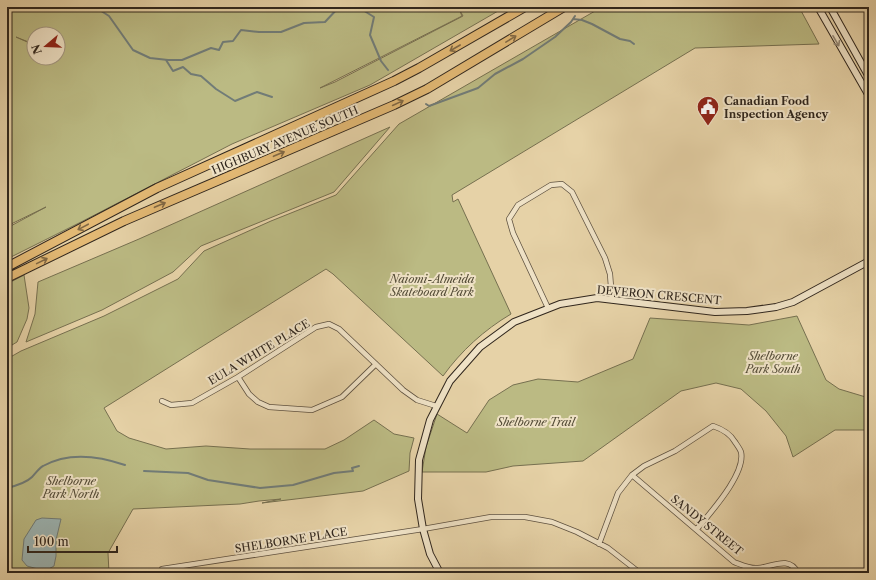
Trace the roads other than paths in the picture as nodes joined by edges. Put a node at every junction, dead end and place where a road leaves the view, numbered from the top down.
1 (525, 7) edge
2 (564, 7) edge
3 (818, 7) edge
4 (830, 7) edge
5 (869, 77) edge
6 (869, 96) edge
7 (868, 263) edge
8 (7, 267) edge
9 (7, 278) edge
10 (612, 300) junction
11 (548, 308) junction
12 (376, 364) junction
13 (238, 376) junction
14 (162, 401) dead end
15 (436, 406) junction
16 (632, 475) junction
17 (423, 529) junction
18 (697, 529) junction
19 (599, 544) junction
20 (162, 569) dead end
21 (440, 573) edge
22 (640, 573) edge
23 (798, 573) edge

1 -> 8 highway, HIGHBURY AVENUE SOUTH
9 -> 2 highway, HIGHBURY AVENUE SOUTH
3 -> 6 street
4 - 5 street
7 - 10 street, DEVERON CRESCENT
10 - 11 street, DEVERON CRESCENT
10 - 11 street
11 - 15 street, DEVERON CRESCENT
12 - 13 street, EULA WHITE PLACE
12 - 13 street
12 - 15 street, EULA WHITE PLACE
13 - 14 street, EULA WHITE PLACE
15 - 17 street, DEVERON CRESCENT
16 - 18 street, SANDY STREET
16 - 18 street
16 - 19 street
17 - 19 street, SHELBORNE PLACE
17 - 20 street, SHELBORNE PLACE
17 - 21 street, DEVERON CRESCENT
18 - 23 street, SANDY STREET
19 - 22 street, SHELBORNE PLACE

